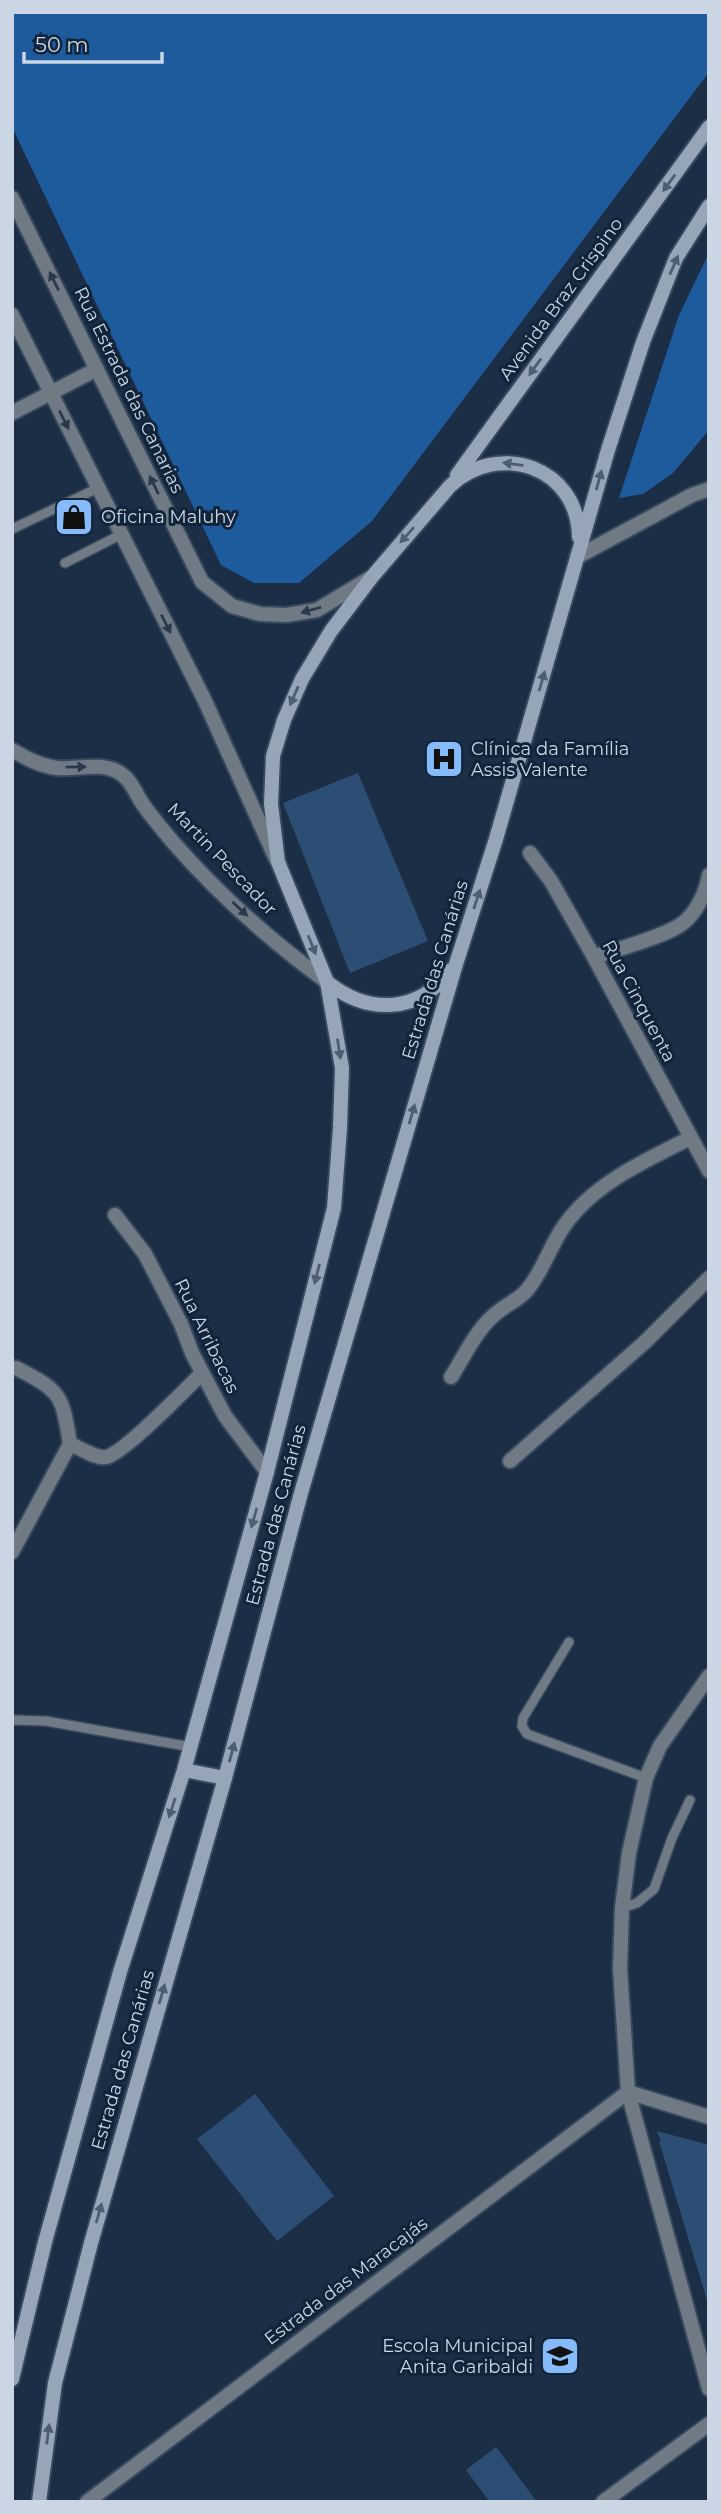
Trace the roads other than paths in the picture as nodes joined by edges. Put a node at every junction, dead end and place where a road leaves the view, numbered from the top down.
1 (709, 127) edge
2 (12, 198) edge
3 (709, 206) edge
4 (12, 315) edge
5 (97, 369) junction
6 (50, 393) junction
7 (12, 413) edge
8 (99, 488) junction
9 (709, 489) edge
10 (444, 493) junction
11 (12, 529) edge
12 (122, 534) junction
13 (578, 551) junction
14 (65, 563) dead end
15 (371, 578) junction
16 (12, 750) edge
17 (530, 853) dead end
18 (278, 862) junction
19 (709, 876) edge
20 (594, 957) junction
21 (456, 964) junction
22 (327, 982) junction
23 (690, 1138) junction
24 (709, 1171) edge
25 (115, 1215) dead end
26 (709, 1278) edge
27 (16, 1368) dead end
28 (202, 1373) junction
29 (451, 1377) dead end
30 (70, 1444) junction
31 (510, 1461) dead end
32 (267, 1472) junction
33 (12, 1552) edge
34 (569, 1642) dead end
35 (706, 1684) edge
36 (12, 1720) edge
37 (191, 1746) junction
38 (184, 1770) junction
39 (225, 1777) junction
40 (646, 1778) junction
41 (690, 1800) dead end
42 (622, 1908) junction
43 (628, 2092) junction
44 (709, 2118) edge
45 (12, 2379) edge
46 (709, 2389) edge
47 (709, 2424) edge
48 (39, 2502) edge
49 (87, 2502) edge
50 (603, 2502) edge

1 -> 10 main road, Avenida Braz Crispino
5 -> 2 street, Rua Estrada das Canarias
13 -> 3 main road
4 - 6 street
5 - 6 street
15 -> 5 street, Rua Estrada das Canarias
6 - 7 street
6 -> 8 street
8 - 11 lane
8 - 12 street
9 - 13 street
13 -> 10 main road
10 -> 15 main road, Estrada das Canárias
12 - 14 lane
12 -> 18 street
21 -> 13 main road, Estrada das Canárias
15 -> 18 main road, Estrada das Canárias
16 -> 22 street, Martin Pescador
17 - 20 street, Rua Cinquenta
18 -> 22 main road, Estrada das Canárias
19 - 20 street
20 - 23 street, Rua Cinquenta
21 - 22 main road
39 -> 21 main road, Estrada das Canárias
22 -> 32 main road, Estrada das Canárias
23 - 24 street, Rua Cinquenta
23 - 29 street
25 - 28 street, Rua Arribacas
26 - 31 street
27 - 30 street
28 - 30 street
28 - 32 street, Rua Arribacas
30 - 33 street
32 -> 37 main road, Estrada das Canárias
34 - 40 lane
35 - 40 street
36 - 37 lane
37 - 38 main road, Estrada das Canárias
38 - 39 main road
38 -> 45 main road, Estrada das Canárias
48 -> 39 main road, Estrada das Canárias
40 - 42 street
41 - 42 lane
42 - 43 street
43 - 44 street
43 - 46 street
43 - 49 street, Estrada das Maracajás
47 - 50 street

